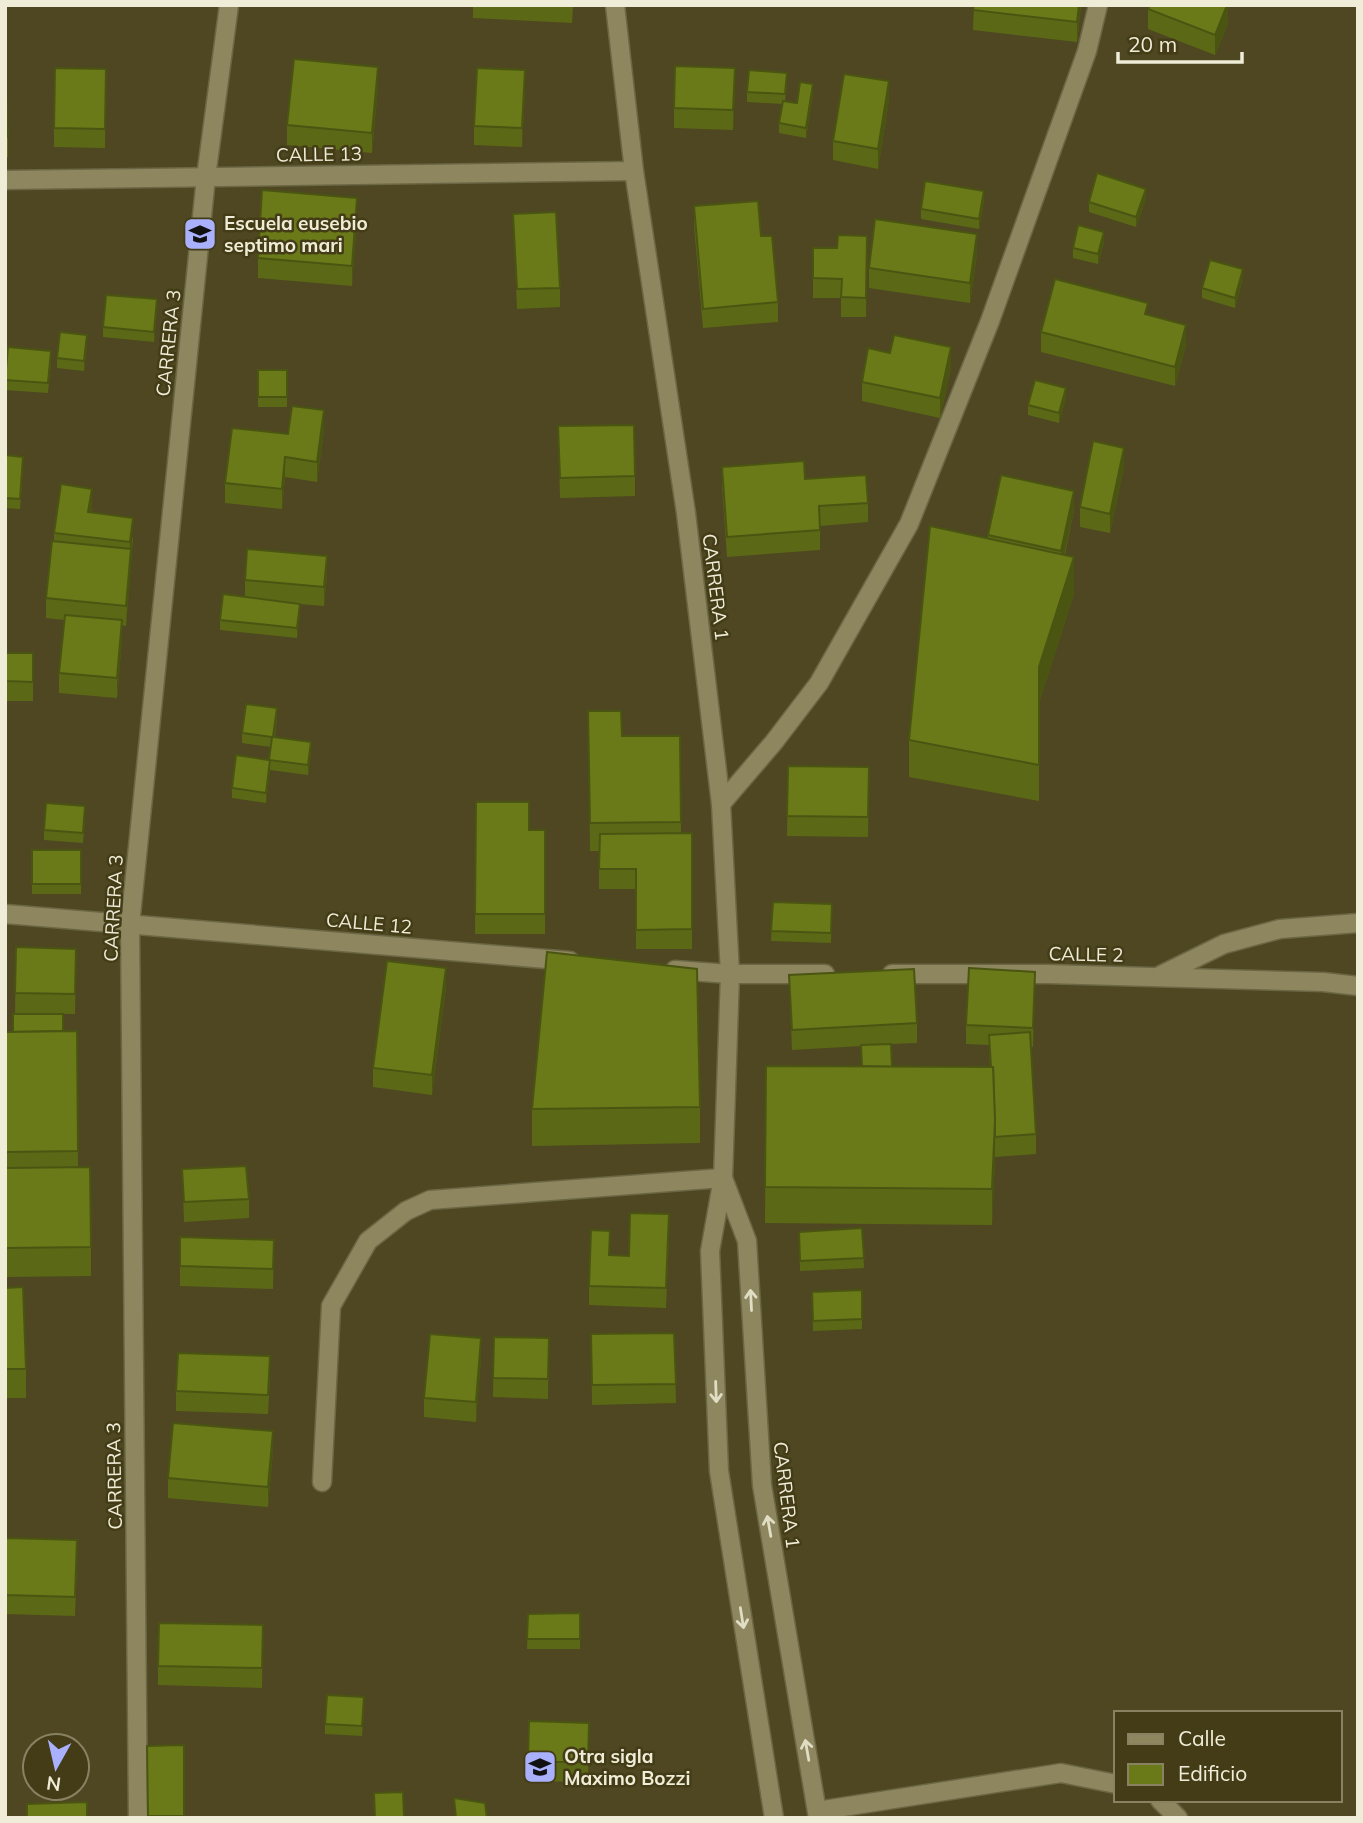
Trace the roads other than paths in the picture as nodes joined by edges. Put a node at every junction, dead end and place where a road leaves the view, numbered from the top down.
1 (229, 5) edge
2 (615, 5) edge
3 (1098, 5) edge
4 (634, 171) junction
5 (206, 177) junction
6 (5, 180) edge
7 (722, 804) junction
8 (5, 914) edge
9 (1358, 923) edge
10 (130, 925) junction
11 (590, 963) edge
12 (660, 968) edge
13 (730, 974) junction
14 (840, 974) edge
15 (881, 974) edge
16 (1157, 977) junction
17 (1358, 986) edge
18 (723, 1178) junction
19 (322, 1482) dead end
20 (1114, 1784) edge
21 (1162, 1802) edge
22 (817, 1814) edge
23 (138, 1818) edge
24 (774, 1818) edge
25 (1178, 1818) edge

1 - 5 street, CARRERA 3
2 - 4 street, CARRERA 1
3 - 7 street
4 - 5 street, CALLE 13
4 - 7 street, CARRERA 1
5 - 6 street, CALLE 13
5 - 10 street, CARRERA 3
7 - 13 street, CARRERA 1
8 - 10 street, CALLE 12
9 - 16 street
10 - 11 street, CALLE 12
10 - 23 street, CARRERA 3
12 - 13 street
13 - 14 street
13 - 18 street, CARRERA 1
15 - 16 street, CALLE 2
16 - 17 street, CALLE 2
18 - 19 street
22 -> 18 street, CARRERA 1
18 -> 24 street, CARRERA 1
20 - 22 street
21 - 25 street

